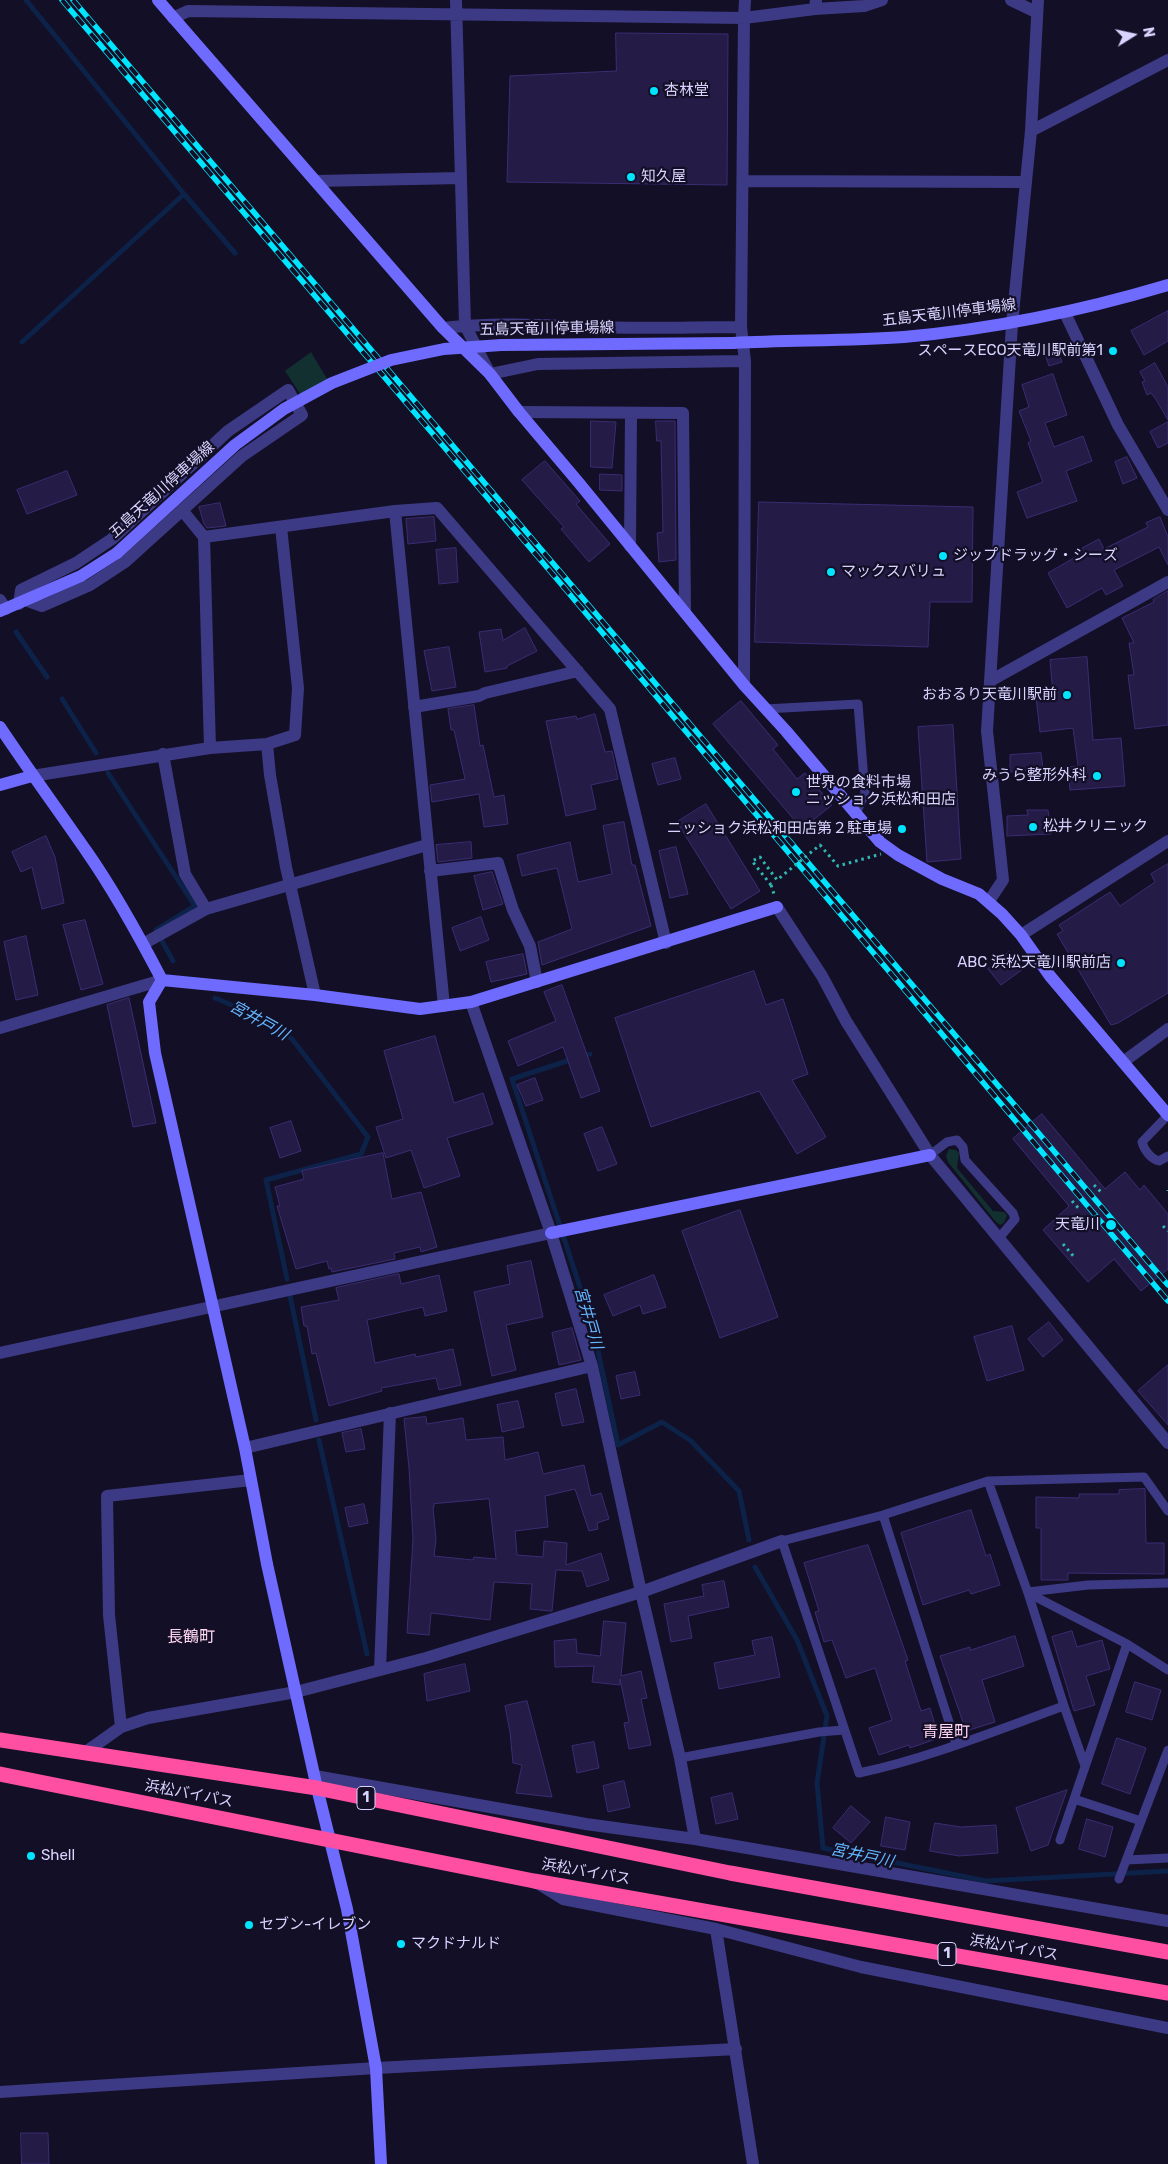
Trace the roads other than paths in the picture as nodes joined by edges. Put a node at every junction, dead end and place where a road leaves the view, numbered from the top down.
1 (158, 0) edge
2 (456, 0) edge
3 (745, 0) edge
4 (882, 0) edge
5 (1011, 0) edge
6 (816, 5) edge
7 (1037, 6) edge
8 (456, 13) junction
9 (173, 18) junction
10 (744, 18) junction
11 (1168, 60) edge
12 (1031, 131) junction
13 (461, 178) junction
14 (316, 181) junction
15 (744, 181) junction
16 (1025, 182) junction
17 (1168, 285) edge
18 (1065, 313) junction
19 (1012, 324) junction
20 (465, 326) junction
21 (741, 327) junction
22 (443, 328) junction
23 (739, 343) junction
24 (745, 361) junction
25 (490, 374) junction
26 (519, 412) junction
27 (631, 413) junction
28 (182, 510) junction
29 (1168, 510) edge
30 (395, 511) junction
31 (281, 527) junction
32 (204, 537) junction
33 (630, 546) junction
34 (1168, 582) edge
35 (24, 602) junction
36 (2, 607) edge
37 (685, 612) junction
38 (578, 671) junction
39 (990, 681) junction
40 (744, 686) junction
41 (414, 707) junction
42 (765, 709) junction
43 (0, 727) edge
44 (267, 744) junction
45 (210, 748) junction
46 (163, 754) junction
47 (32, 776) junction
48 (0, 785) edge
49 (856, 814) junction
50 (1168, 841) edge
51 (427, 844) junction
52 (430, 871) junction
53 (290, 885) junction
54 (989, 901) junction
55 (206, 909) junction
56 (1021, 935) junction
57 (153, 939) junction
58 (666, 943) junction
59 (162, 980) junction
60 (537, 982) junction
61 (315, 995) junction
62 (471, 1002) junction
63 (444, 1006) junction
64 (0, 1028) edge
65 (1168, 1029) edge
66 (1123, 1062) junction
67 (1168, 1115) edge
68 (930, 1155) junction
69 (1168, 1156) edge
70 (557, 1232) junction
71 (999, 1238) junction
72 (214, 1305) junction
73 (0, 1353) edge
74 (592, 1366) junction
75 (390, 1414) junction
76 (1168, 1443) edge
77 (245, 1448) junction
78 (251, 1480) junction
79 (988, 1481) junction
80 (1168, 1511) edge
81 (883, 1515) junction
82 (782, 1541) junction
83 (1168, 1583) edge
84 (641, 1592) junction
85 (1028, 1592) junction
86 (1127, 1644) junction
87 (380, 1670) junction
88 (1168, 1670) edge
89 (296, 1692) junction
90 (1064, 1706) junction
91 (121, 1727) junction
92 (841, 1730) junction
93 (0, 1740) edge
94 (956, 1744) junction
95 (1168, 1750) edge
96 (83, 1754) junction
97 (680, 1758) junction
98 (1085, 1766) junction
99 (0, 1774) edge
100 (316, 1782) junction
101 (1074, 1799) junction
102 (1142, 1821) junction
103 (695, 1840) junction
104 (1060, 1840) dead end
105 (331, 1841) junction
106 (1168, 1858) edge
107 (1125, 1863) junction
108 (1119, 1878) dead end
109 (534, 1881) junction
110 (1168, 1921) edge
111 (716, 1929) junction
112 (1168, 1952) edge
113 (1168, 1992) edge
114 (1168, 2028) edge
115 (736, 2049) junction
116 (376, 2068) junction
117 (0, 2092) edge
118 (381, 2164) edge
119 (753, 2164) edge

1 - 9 street
2 - 8 street
3 - 10 street
4 - 6 street
5 - 7 street
6 - 10 street
7 - 12 street
8 - 9 street
8 - 10 street
8 - 13 street
9 - 14 street
10 - 15 street
11 - 12 street
12 - 16 street
13 - 14 street
13 - 20 street
14 - 22 street
15 - 16 street
15 - 21 street
16 - 19 street
17 - 18 street, 五島天竜川停車場線
18 - 19 street, 五島天竜川停車場線
18 - 29 street
19 - 23 street, 五島天竜川停車場線
19 - 39 street
20 - 21 street
20 - 22 street
20 - 25 street
21 - 23 street
22 - 25 street
23 - 24 street
23 - 35 street, 五島天竜川停車場線, bridge
24 - 25 street
24 - 40 street
25 - 26 street
26 - 27 street
26 - 33 street
27 - 33 street
27 - 37 street
28 - 32 street
28 - 35 street
28 - 35 street
30 - 31 street
30 - 38 street
30 - 41 street
31 - 32 street
31 - 44 street
32 - 45 street
33 - 37 street
34 - 39 street
35 - 36 street, 五島天竜川停車場線
37 - 40 street
38 - 41 street
38 - 58 street
39 - 54 street
40 - 42 street
41 - 51 street
42 - 49 street
42 - 49 lane
43 - 47 street
44 - 45 street
44 - 53 street
45 - 46 street
46 - 47 street
46 - 55 street
47 - 48 street
47 - 57 street
49 - 54 street
50 - 56 street
51 - 52 street
51 - 53 street
52 - 60 street
52 - 63 street
53 - 55 street
53 - 61 street
54 - 56 street
55 - 57 street
56 - 66 street
57 - 59 street
58 - 60 street
58 - 68 street
59 - 61 street
59 - 64 street
59 - 72 street
60 - 62 street
61 - 63 street
62 - 63 street
62 - 70 street
65 - 66 street
66 - 67 street
67 - 69 lane
68 - 70 street
68 - 71 street
68 - 71 lane
70 - 72 street
70 - 74 street
71 - 76 street
72 - 73 street
72 - 77 street
74 - 75 street
74 - 84 street
75 - 77 street
75 - 87 street
77 - 78 street
78 - 89 street
78 - 91 street
79 - 80 lane
79 - 81 lane
79 - 85 lane
81 - 82 lane
81 - 94 lane
82 - 84 street
82 - 92 lane
83 - 85 lane
84 - 87 street
84 - 97 street
85 - 86 lane
85 - 90 lane
86 - 88 lane
86 - 98 lane
87 - 89 street
89 - 91 street
89 - 100 street
90 - 94 lane
90 - 98 lane
91 - 96 street
92 - 94 lane
92 - 97 lane
93 - 96 highway, 浜松バイパス / 1
95 - 102 lane
96 - 100 highway, 浜松バイパス / 1
97 - 103 street
98 - 101 lane
99 - 105 highway, 浜松バイパス / 1
100 - 103 street
100 - 105 street
100 - 112 highway, 浜松バイパス / 1
101 - 102 lane
101 - 104 lane
102 - 107 lane
103 - 110 street
105 - 109 highway, 浜松バイパス / 1
105 - 116 street
106 - 107 lane
107 - 108 lane
109 - 111 street
109 - 113 highway, 浜松バイパス / 1
111 - 114 street
111 - 115 street
115 - 116 street
115 - 119 street
116 - 117 street
116 - 118 street

